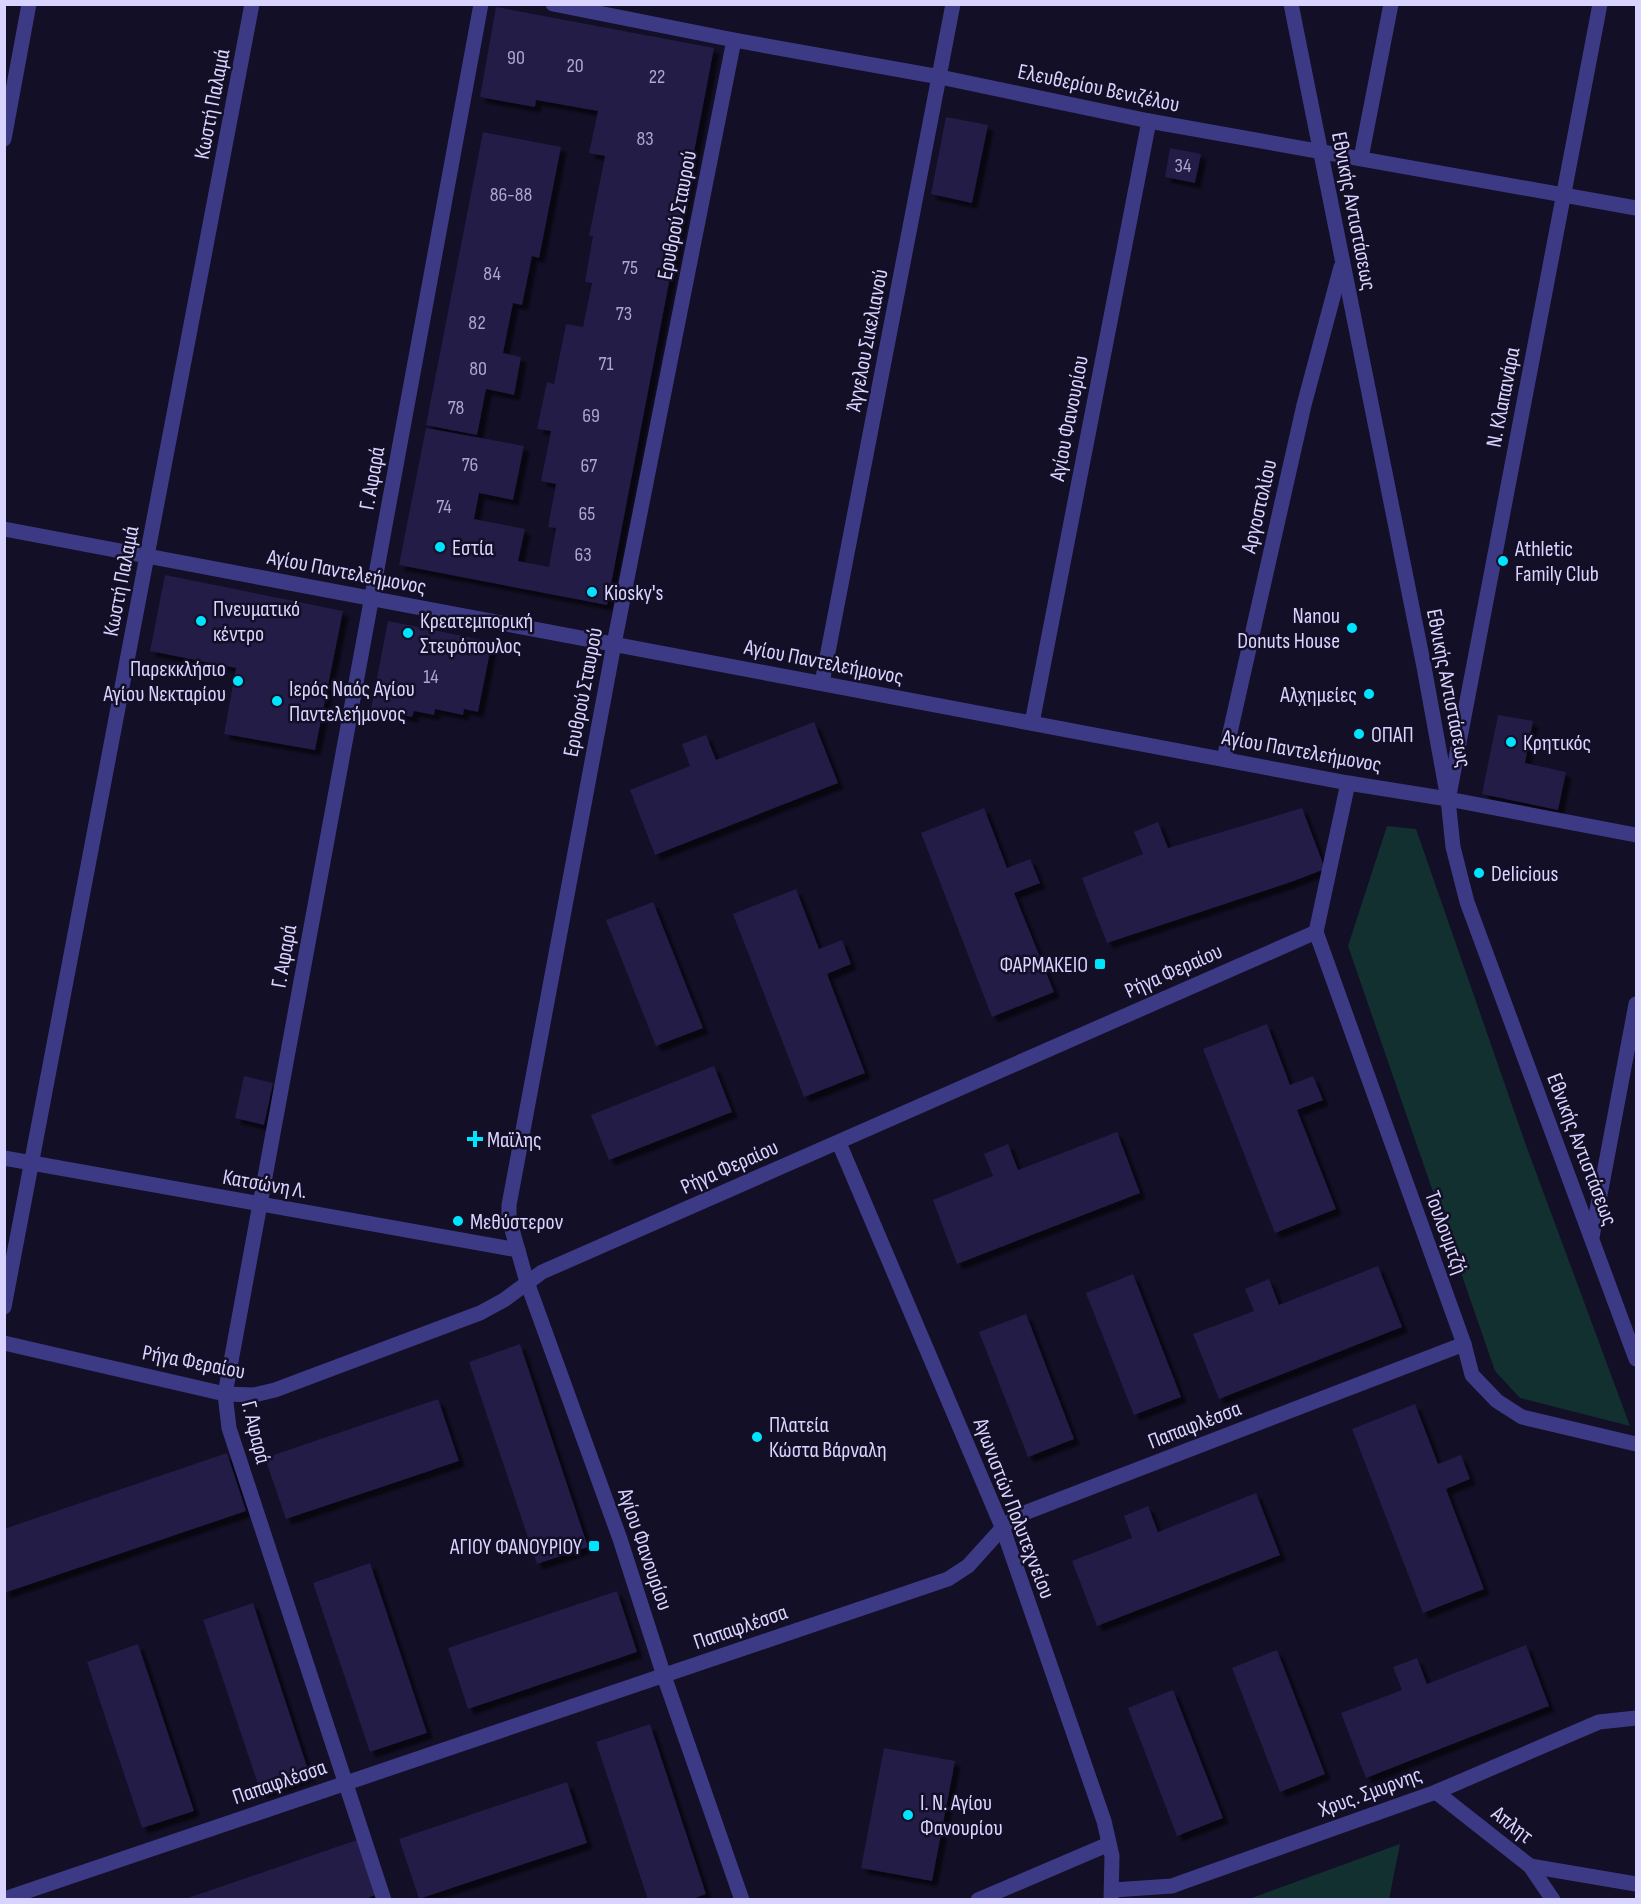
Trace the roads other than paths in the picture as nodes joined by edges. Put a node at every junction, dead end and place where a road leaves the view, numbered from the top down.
1 (29, 4) edge
2 (252, 4) edge
3 (481, 4) edge
4 (553, 4) edge
5 (953, 4) edge
6 (1291, 4) edge
7 (1391, 4) edge
8 (1600, 4) edge
9 (734, 40) junction
10 (940, 77) junction
11 (1149, 121) junction
12 (4, 139) edge
13 (1320, 150) junction
14 (1361, 158) junction
15 (1564, 195) junction
16 (1636, 208) edge
17 (1342, 264) junction
18 (4, 529) edge
19 (148, 556) junction
20 (372, 598) junction
21 (614, 644) junction
22 (822, 683) junction
23 (1032, 723) junction
24 (1224, 759) junction
25 (1348, 783) junction
26 (1449, 799) junction
27 (1636, 835) edge
28 (1316, 932) junction
29 (1636, 1004) edge
30 (839, 1143) junction
31 (4, 1158) edge
32 (32, 1163) junction
33 (260, 1205) junction
34 (1592, 1238) junction
35 (518, 1250) junction
36 (527, 1282) junction
37 (4, 1307) edge
38 (4, 1343) edge
39 (1464, 1344) junction
40 (1636, 1359) edge
41 (225, 1394) junction
42 (1636, 1444) edge
43 (1003, 1528) junction
44 (664, 1676) junction
45 (1636, 1718) edge
46 (346, 1782) junction
47 (1436, 1792) junction
48 (1109, 1844) junction
49 (1530, 1866) junction
50 (1636, 1884) edge
51 (1112, 1894) edge
52 (4, 1899) edge
53 (384, 1899) edge
54 (742, 1899) edge
55 (978, 1899) edge
56 (1553, 1899) edge

1 - 12 street
2 - 19 street, Κωστή Παλαμά
3 - 20 street, Γ. Αφαρά
4 - 9 street, Ελευθερίου Βενιζέλου
5 - 10 street, Άγγελου Σικελιανού
6 - 13 street, Εθνικής Αντιστάσεως
7 - 14 street
8 - 15 street, Ν. Κλαπανάρα
9 - 10 street, Ελευθερίου Βενιζέλου
9 - 21 street, Ερυθρού Σταυρού
10 - 11 street, Ελευθερίου Βενιζέλου
10 - 22 street, Άγγελου Σικελιανού
11 - 13 street, Ελευθερίου Βενιζέλου
11 - 23 street, Αγίου Φανουρίου
13 - 14 street, Ελευθερίου Βενιζέλου
13 - 17 street, Εθνικής Αντιστάσεως
14 - 15 street, Ελευθερίου Βενιζέλου
15 - 16 street, Ελευθερίου Βενιζέλου
15 - 26 street, Ν. Κλαπανάρα
17 - 24 street, Αργοστολίου
17 - 26 street, Εθνικής Αντιστάσεως
18 - 19 street, Αγίου Παντελεήμονος
19 - 20 street, Αγίου Παντελεήμονος
19 - 32 street, Κωστή Παλαμά
20 - 21 street, Αγίου Παντελεήμονος
20 - 33 street, Γ. Αφαρά
21 - 22 street, Αγίου Παντελεήμονος
21 - 35 street, Ερυθρού Σταυρού
22 - 23 street, Αγίου Παντελεήμονος
23 - 24 street, Αγίου Παντελεήμονος
24 - 25 street, Αγίου Παντελεήμονος
25 - 26 street, Αγίου Παντελεήμονος
25 - 28 street
26 - 27 street, Αγίου Παντελεήμονος
26 - 34 street, Εθνικής Αντιστάσεως
28 - 30 street, Ρήγα Φεραίου
28 - 39 street, Τουλουμτζή
29 - 34 street
30 - 36 street, Ρήγα Φεραίου
30 - 43 street, Αγωνιστών Πολυτεχνείου
31 - 32 street, Κατσώνη Λ.
32 - 33 street, Κατσώνη Λ.
32 - 37 street, Κωστή Παλαμά
33 - 35 street, Κατσώνη Λ.
33 - 41 street, Γ. Αφαρά
34 - 40 street, Εθνικής Αντιστάσεως
35 - 36 street, Ερυθρού Σταυρού
36 - 41 street, Ρήγα Φεραίου
36 - 44 street, Αγίου Φανουρίου
38 - 41 street, Ρήγα Φεραίου
39 - 42 street, Τουλουμτζή
39 - 43 street, Παπαφλέσσα
41 - 46 street, Γ. Αφαρά
43 - 44 street, Παπαφλέσσα
43 - 48 street, Αγωνιστών Πολυτεχνείου
44 - 46 street, Παπαφλέσσα
44 - 54 street, Αγίου Φανουρίου
45 - 47 street, Χρυς. Σμυρνης
46 - 52 street, Παπαφλέσσα
46 - 53 street, Γ. Αφαρά
47 - 49 street, Απλητ
47 - 51 street, Χρυς. Σμυρνης
48 - 51 street, Αγωνιστών Πολυτεχνείου
48 - 55 street
49 - 50 street
49 - 56 street, Απλητ

